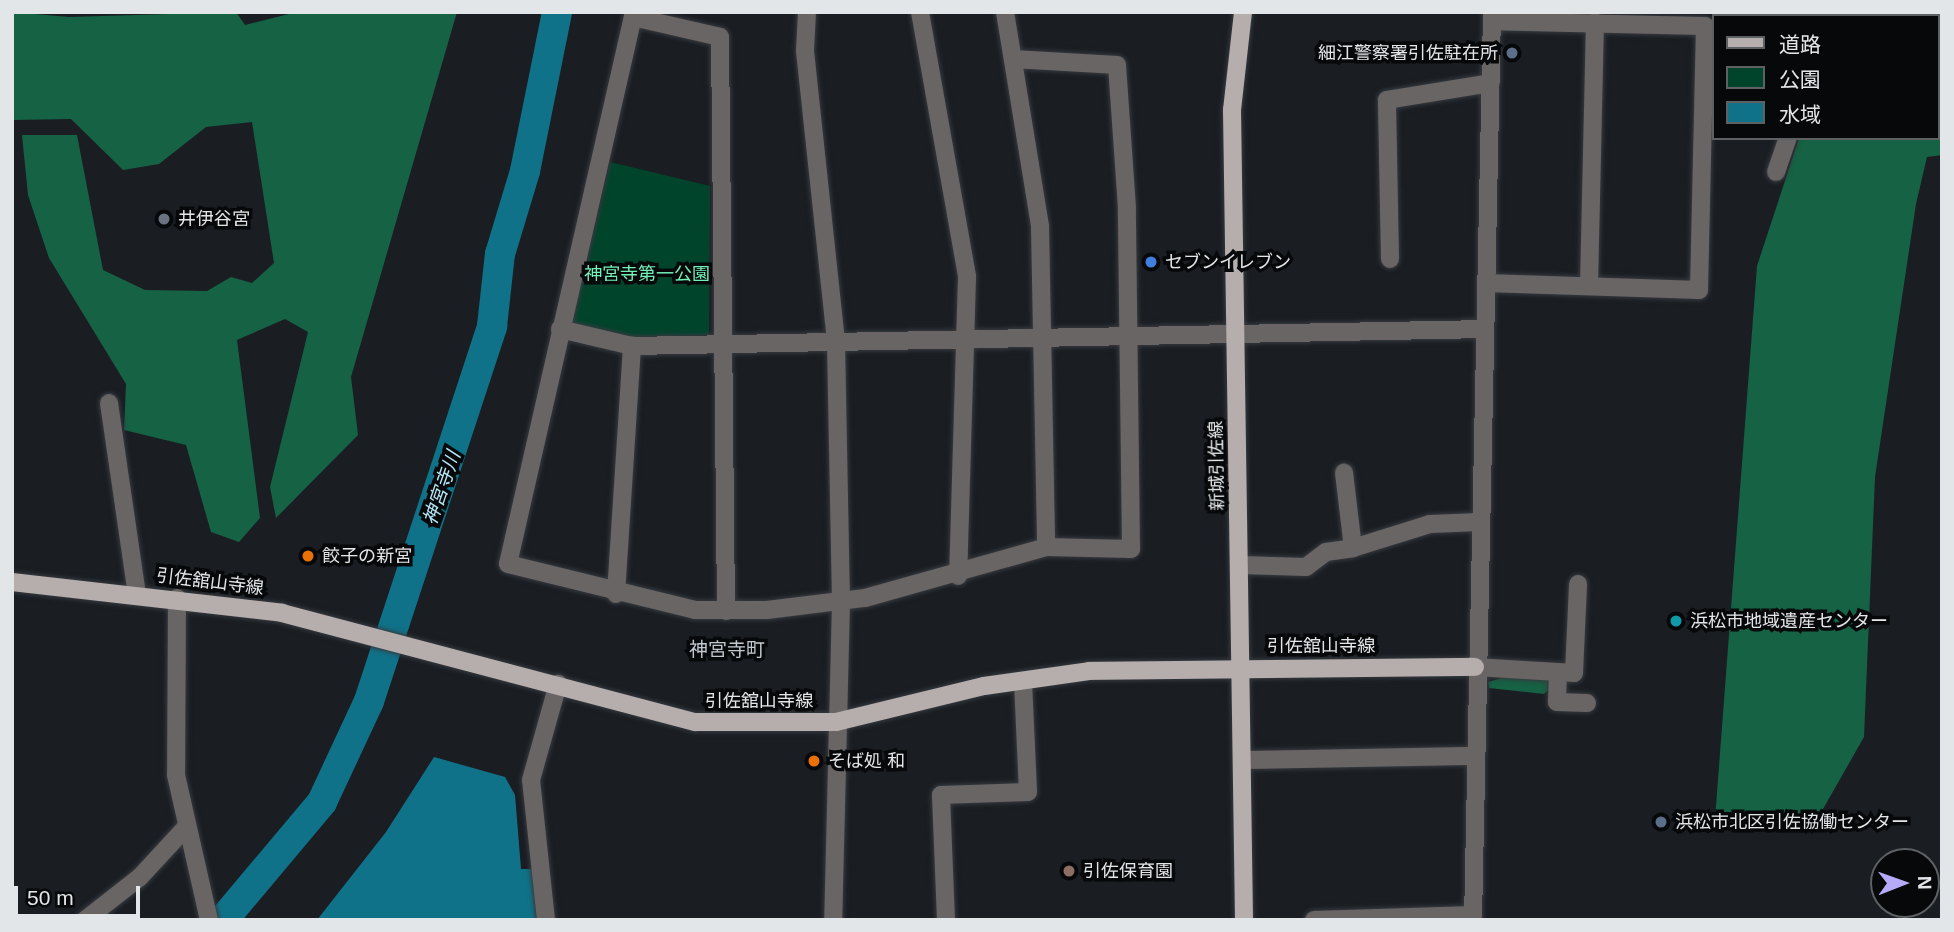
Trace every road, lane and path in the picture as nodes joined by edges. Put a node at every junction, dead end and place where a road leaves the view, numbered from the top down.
1 (807, 12) edge
2 (920, 12) edge
3 (1005, 12) edge
4 (1243, 12) edge
5 (634, 15) edge
6 (1492, 17) edge
7 (1595, 22) junction
8 (1710, 26) edge
9 (1013, 58) junction
10 (1491, 83) junction
11 (1787, 140) edge
12 (1776, 172) dead end
13 (1390, 260) dead end
14 (1487, 283) junction
15 (1589, 286) junction
16 (560, 329) junction
17 (1485, 329) junction
18 (1125, 338) junction
19 (1237, 339) junction
20 (966, 340) junction
21 (1041, 340) junction
22 (836, 342) junction
23 (719, 344) junction
24 (632, 346) junction
25 (109, 403) dead end
26 (1344, 473) dead end
27 (1479, 522) junction
28 (1046, 547) junction
29 (1353, 548) junction
30 (1240, 565) junction
31 (958, 576) junction
32 (12, 582) edge
33 (1578, 584) dead end
34 (137, 594) junction
35 (615, 594) junction
36 (177, 598) junction
37 (841, 602) junction
38 (726, 611) junction
39 (1475, 667) junction
40 (1241, 668) junction
41 (1558, 671) junction
42 (1023, 681) junction
43 (558, 684) junction
44 (1587, 703) dead end
45 (836, 722) junction
46 (1473, 756) junction
47 (1242, 760) junction
48 (189, 834) junction
49 (1473, 917) edge
50 (85, 920) edge
51 (209, 920) edge
52 (546, 920) edge
53 (833, 920) edge
54 (946, 920) edge
55 (1244, 920) edge
56 (1314, 920) edge

1 - 22 street
2 - 20 street
3 - 9 street
4 - 19 main road, 新城引佐線
5 - 16 street
5 - 23 street
6 - 7 street
6 - 10 street
7 - 8 street
7 - 15 street
8 - 15 street
9 - 18 street
9 - 21 street
10 - 13 street
10 - 14 street
11 - 12 street
14 - 15 street
14 - 17 street
16 - 24 street
16 - 35 street
17 - 19 street
17 - 27 street
18 - 19 street
18 - 21 street
18 - 28 street
19 - 30 main road, 新城引佐線
20 - 21 street
20 - 22 street
20 - 31 street
21 - 28 street
22 - 23 street
22 - 37 street
23 - 24 street
23 - 38 street
24 - 35 street
25 - 34 street
26 - 29 street
27 - 29 street
27 - 39 street
28 - 31 street
29 - 30 street
30 - 40 main road, 新城引佐線
31 - 37 street
32 - 34 main road, 引佐舘山寺線
33 - 41 street
34 - 36 main road, 引佐舘山寺線
35 - 38 street
36 - 43 main road, 引佐舘山寺線
36 - 48 street
37 - 38 street
37 - 45 street
39 - 40 main road, 引佐舘山寺線
39 - 41 street
39 - 46 street
40 - 42 main road, 引佐舘山寺線
40 - 47 main road, 新城引佐線
41 - 44 street
42 - 45 main road, 引佐舘山寺線
42 - 54 street
43 - 45 main road, 引佐舘山寺線
43 - 52 street
45 - 53 street
46 - 47 street
46 - 49 street
47 - 55 main road, 新城引佐線
48 - 50 street
48 - 51 street
49 - 56 street

